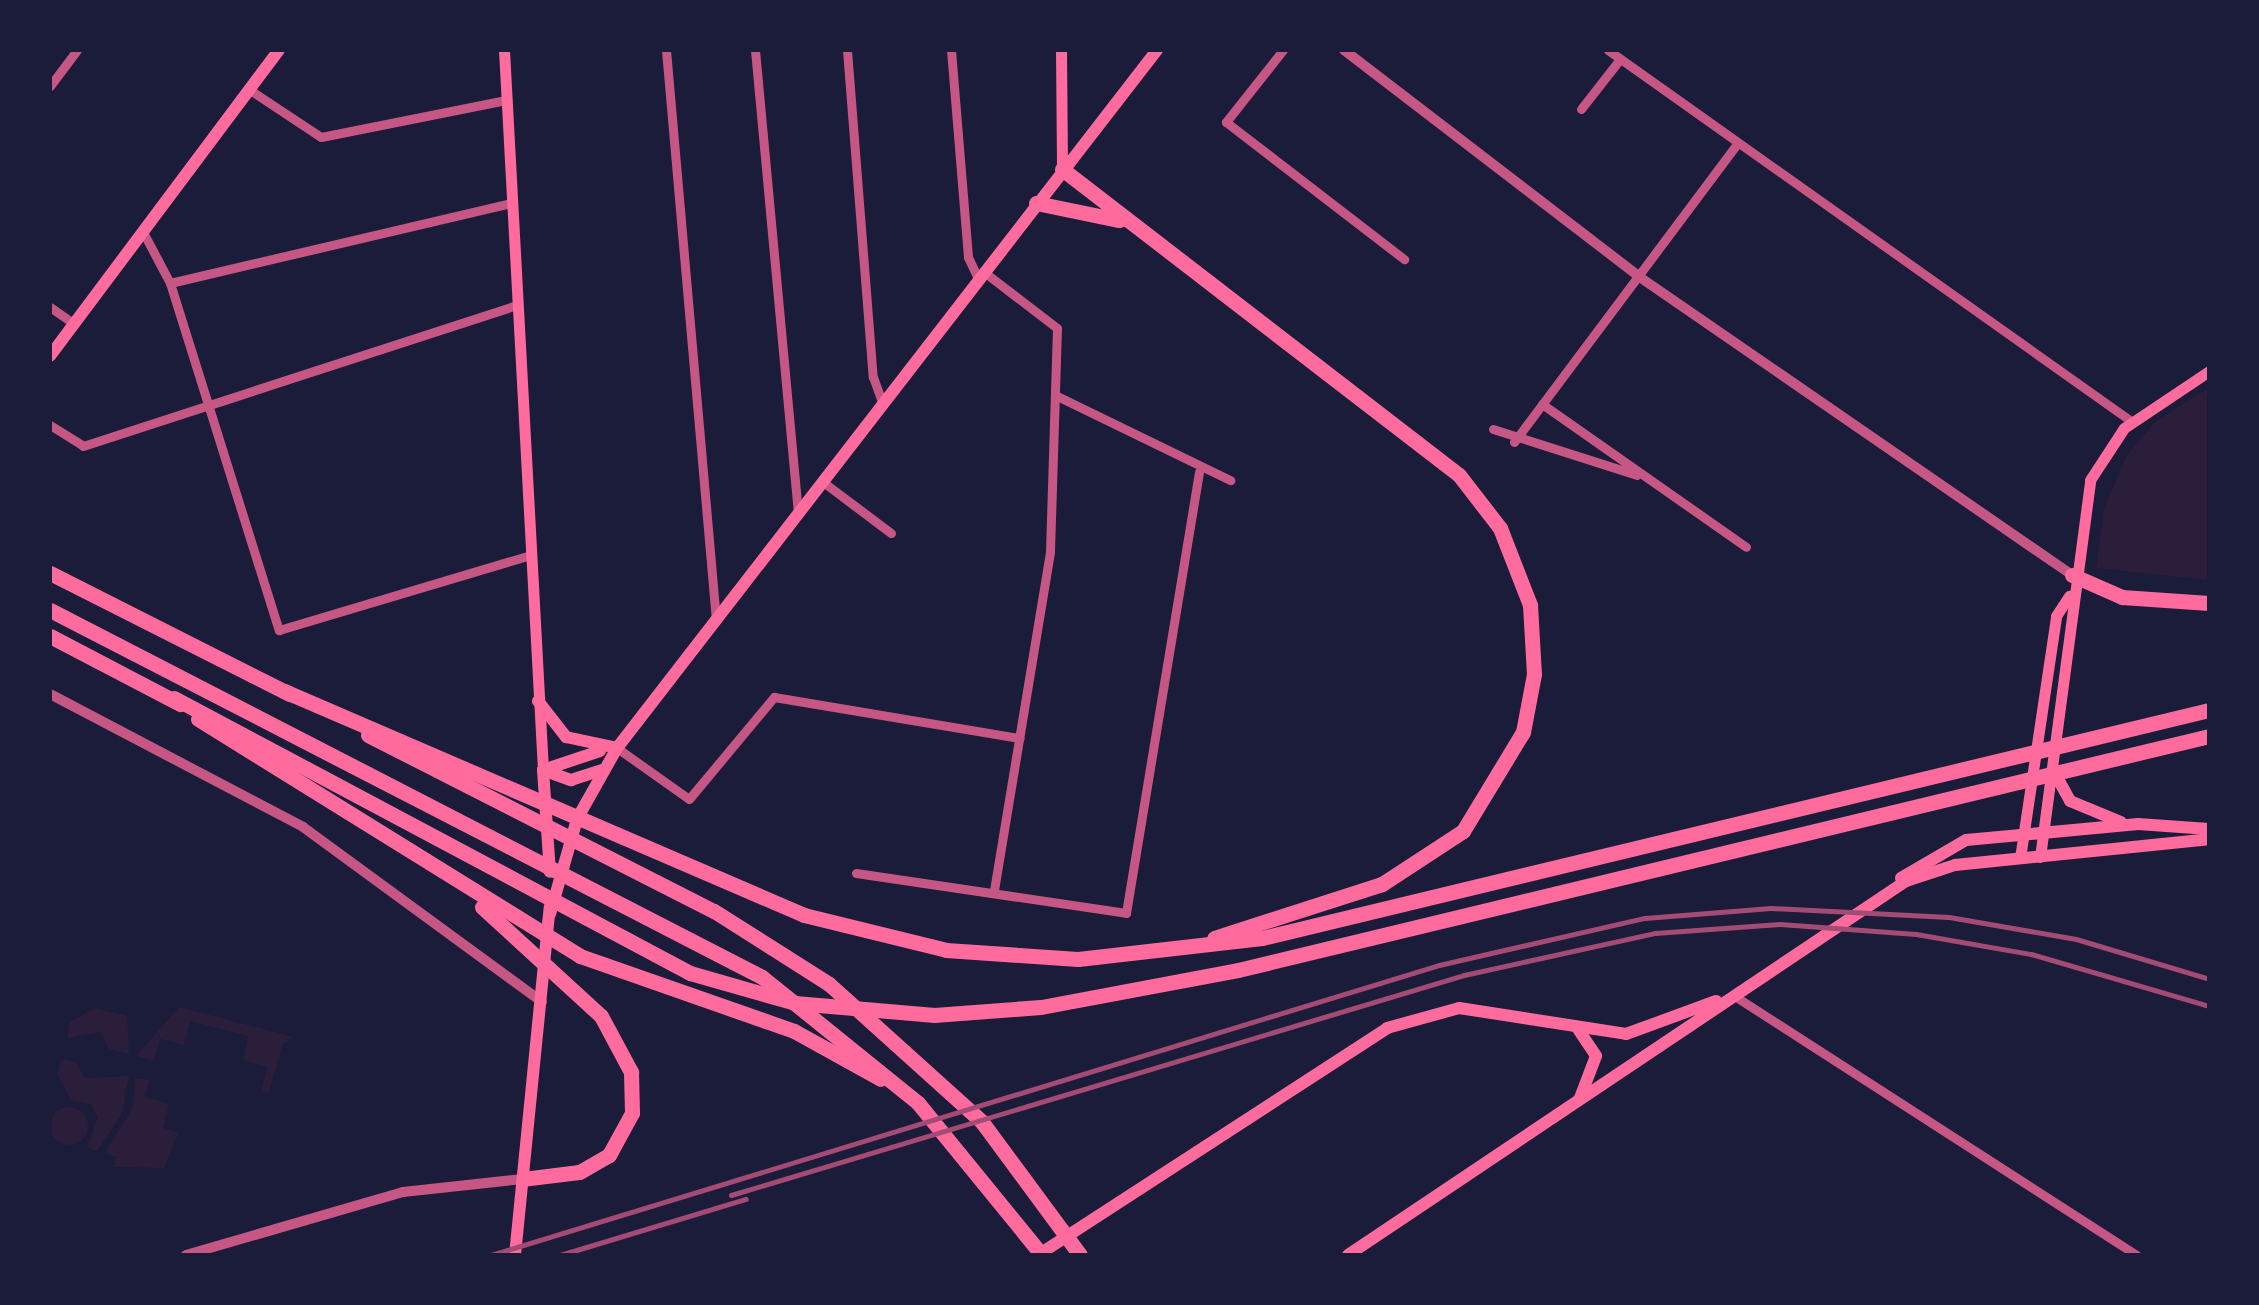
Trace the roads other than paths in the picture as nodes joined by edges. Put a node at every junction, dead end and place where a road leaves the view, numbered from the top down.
1 (78, 50) edge
2 (279, 50) edge
3 (504, 50) edge
4 (666, 50) edge
5 (756, 50) edge
6 (847, 50) edge
7 (950, 50) edge
8 (1061, 50) edge
9 (1156, 50) edge
10 (1283, 50) edge
11 (1344, 50) edge
12 (1608, 50) edge
13 (1620, 59) junction
14 (50, 86) edge
15 (250, 90) junction
16 (507, 100) junction
17 (1581, 109) dead end
18 (1736, 147) junction
19 (1062, 169) junction
20 (512, 203) junction
21 (1036, 203) junction
22 (143, 232) junction
23 (1150, 236) junction
24 (1404, 259) dead end
25 (981, 275) junction
26 (1641, 278) junction
27 (170, 283) junction
28 (516, 305) junction
29 (50, 307) edge
30 (74, 324) junction
31 (50, 356) edge
32 (2209, 370) edge
33 (1056, 395) junction
34 (206, 404) junction
35 (882, 404) junction
36 (1542, 404) junction
37 (2132, 421) junction
38 (50, 425) edge
39 (1493, 430) dead end
40 (1514, 442) junction
41 (1199, 472) junction
42 (1647, 478) junction
43 (1230, 480) dead end
44 (823, 482) junction
45 (798, 513) junction
46 (892, 533) dead end
47 (1746, 546) dead end
48 (528, 556) junction
49 (50, 573) edge
50 (2072, 575) junction
51 (2068, 596) junction
52 (2209, 603) edge
53 (50, 610) edge
54 (716, 620) junction
55 (50, 636) edge
56 (284, 691) junction
57 (50, 694) edge
58 (174, 698) junction
59 (538, 701) junction
60 (2209, 710) edge
61 (2209, 736) edge
62 (1020, 738) junction
63 (617, 748) junction
64 (606, 765) junction
65 (2052, 770) joint
66 (544, 776) junction
67 (2055, 794) junction
68 (2138, 824) junction
69 (2209, 830) edge
70 (2043, 833) junction
71 (2023, 835) junction
72 (2209, 840) edge
73 (2040, 856) junction
74 (2020, 858) junction
75 (856, 873) dead end
76 (446, 874) junction
77 (994, 891) junction
78 (1884, 893) junction
79 (550, 914) junction
80 (1157, 955) junction
81 (1731, 994) junction
82 (542, 1002) junction
83 (1578, 1028) junction
84 (1575, 1103) junction
85 (918, 1104) junction
86 (522, 1179) junction
87 (186, 1255) edge
88 (514, 1255) edge
89 (1040, 1255) edge
90 (1080, 1255) edge
91 (1348, 1255) edge
92 (2136, 1255) edge

1 - 14 street
2 - 15 main road
3 - 16 main road
4 - 54 street
5 - 45 street
6 - 35 street
7 - 25 street
8 - 19 main road
9 - 19 main road
10 - 24 street
11 - 26 street
12 - 13 street
13 - 17 street
13 - 18 street
15 - 16 street
15 - 22 main road
16 - 20 main road
18 - 26 street
18 - 37 street
19 - 21 main road
19 - 23 highway
20 - 27 street
20 - 28 main road
21 - 23 highway
21 - 25 main road
22 - 27 street
22 - 30 main road
23 - 80 highway
25 - 33 street
25 - 35 main road
26 - 36 street
26 - 50 street
27 - 34 street
28 - 34 street
28 - 48 main road
29 - 30 street
30 - 31 main road
32 - 37 main road
33 - 41 street
33 - 62 street
34 - 38 street
34 - 48 street
35 - 44 main road
36 - 40 street
36 - 42 street
37 - 50 main road
39 - 40 street
40 - 42 street
41 - 43 street
41 - 77 street
42 - 47 street
44 - 45 main road
44 - 46 street
45 - 54 main road
48 - 59 main road
49 - 56 highway
50 - 51 main road
50 - 52 highway
51 - 65 main road
51 - 71 main road
53 - 85 highway
54 - 63 main road
55 - 58 highway
56 - 80 highway
56 - 90 highway
57 - 82 street
58 - 61 highway
58 - 76 highway
59 - 63 main road
59 - 66 main road
60 - 80 highway
62 - 63 street
62 - 77 street
63 - 64 main road
63 - 66 main road
64 - 66 main road
64 - 79 main road
65 - 67 main road
66 - 79 main road
67 - 68 main road
67 - 70 main road
68 - 69 main road
68 - 70 main road
70 - 71 main road
70 - 73 main road
71 - 74 main road
71 - 78 main road
72 - 73 main road
73 - 74 main road
74 - 78 main road
75 - 77 street
76 - 85 highway
76 - 86 highway
78 - 81 main road
79 - 82 main road
81 - 83 main road
81 - 84 main road
81 - 92 street
82 - 86 main road
83 - 84 main road
83 - 89 main road
84 - 91 main road
85 - 89 highway
86 - 87 street
86 - 88 main road

